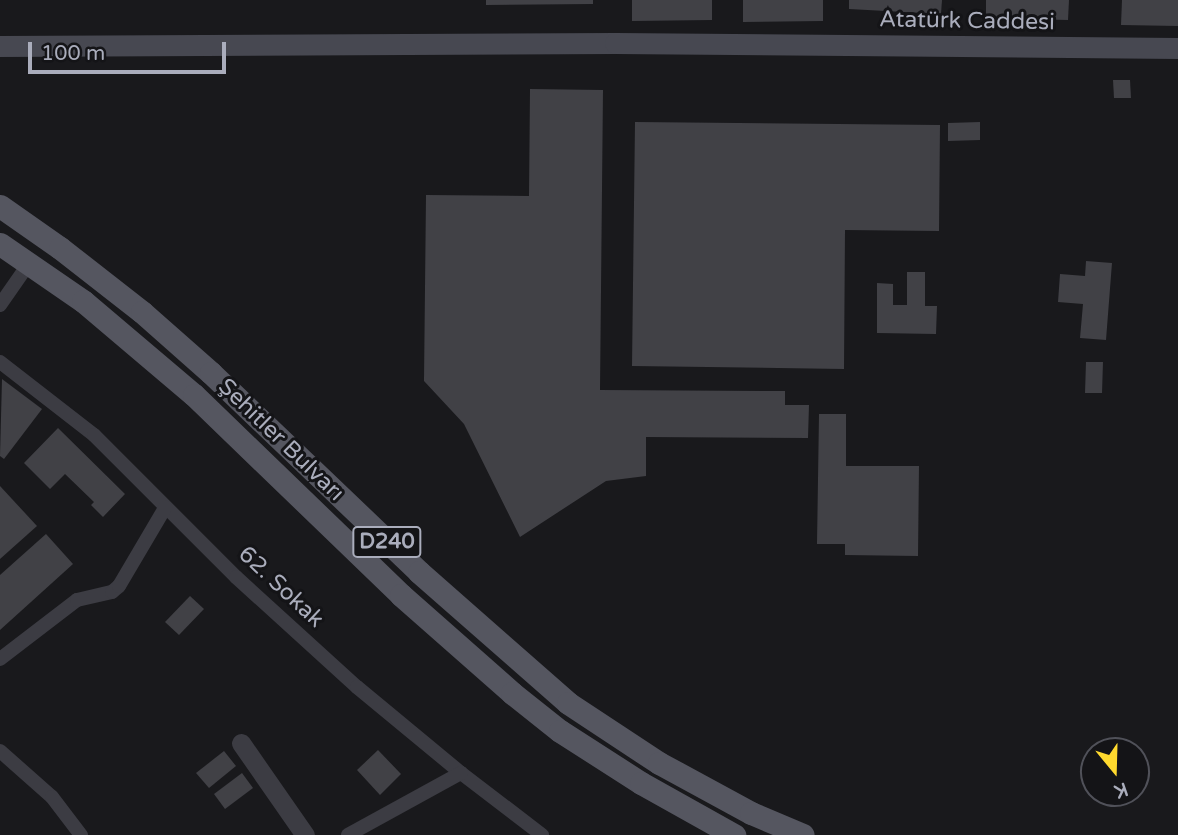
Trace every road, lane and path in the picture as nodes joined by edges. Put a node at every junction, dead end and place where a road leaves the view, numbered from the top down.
1 (0, 46) edge
2 (1178, 48) edge
3 (0, 206) edge
4 (0, 244) edge
5 (30, 262) junction
6 (2, 298) edge
7 (0, 362) edge
8 (165, 508) junction
9 (0, 659) edge
10 (241, 743) dead end
11 (0, 751) edge
12 (461, 773) junction
13 (81, 835) edge
14 (305, 835) edge
15 (348, 835) edge
16 (542, 835) edge
17 (734, 835) edge
18 (803, 835) edge

1 - 2 main road, Atatürk Caddesi
3 - 18 main road, Şehitler Bulvarı / D240
4 - 5 main road, Şehitler Bulvarı / D240
5 - 6 street
5 - 17 main road, Şehitler Bulvarı / D240
7 - 8 street, 62. Sokak
8 - 9 street
8 - 12 street, 62. Sokak
10 - 14 street
11 - 13 street
12 - 15 street
12 - 16 street, 62. Sokak

